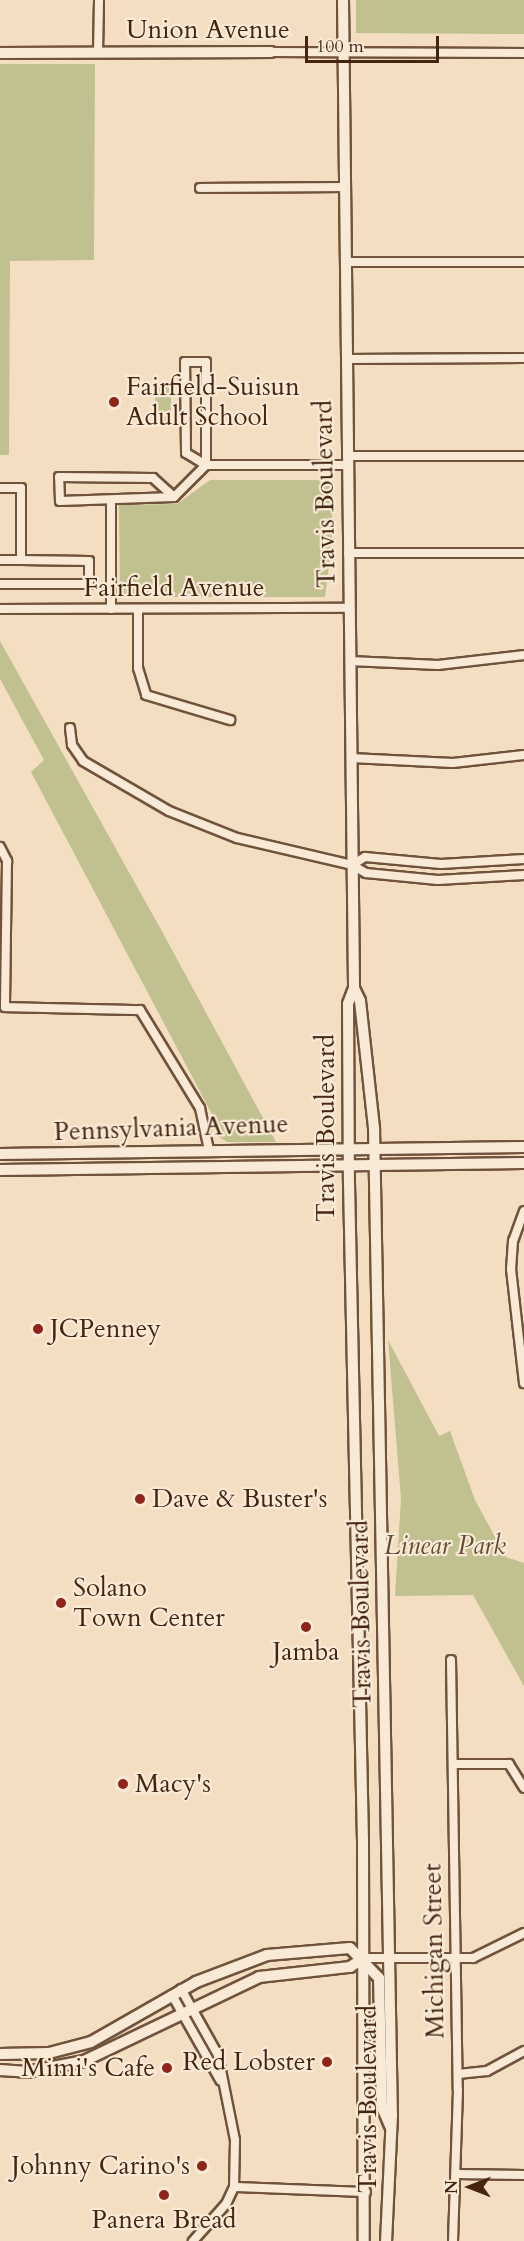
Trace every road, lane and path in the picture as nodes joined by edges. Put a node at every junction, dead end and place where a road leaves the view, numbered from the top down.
1 (99, 0) edge
2 (343, 0) edge
3 (98, 52) junction
4 (272, 52) joint
5 (0, 53) edge
6 (342, 53) junction
7 (524, 53) edge
8 (344, 187) junction
9 (200, 188) dead end
10 (345, 262) junction
11 (524, 262) edge
12 (524, 358) edge
13 (346, 359) junction
14 (524, 456) edge
15 (347, 460) junction
16 (206, 465) junction
17 (0, 488) edge
18 (174, 497) junction
19 (111, 501) junction
20 (348, 553) junction
21 (524, 553) edge
22 (0, 560) edge
23 (21, 560) junction
24 (0, 584) edge
25 (349, 608) junction
26 (0, 609) edge
27 (111, 609) junction
28 (138, 609) junction
29 (524, 655) edge
30 (350, 661) junction
31 (230, 720) dead end
32 (70, 728) dead end
33 (524, 755) edge
34 (351, 758) junction
35 (0, 847) edge
36 (524, 859) edge
37 (352, 865) junction
38 (524, 875) edge
39 (354, 988) junction
40 (348, 1146) junction
41 (373, 1146) junction
42 (524, 1147) edge
43 (209, 1150) junction
44 (0, 1154) edge
45 (524, 1162) edge
46 (372, 1166) junction
47 (348, 1167) junction
48 (0, 1170) edge
49 (524, 1211) edge
50 (521, 1222) edge
51 (520, 1341) edge
52 (524, 1383) edge
53 (452, 1660) dead end
54 (453, 1764) junction
55 (524, 1788) edge
56 (524, 1933) edge
57 (364, 1958) junction
58 (390, 1958) junction
59 (454, 1958) junction
60 (176, 1992) junction
61 (186, 2008) junction
62 (524, 2051) edge
63 (0, 2054) edge
64 (0, 2070) edge
65 (458, 2074) junction
66 (393, 2132) junction
67 (456, 2174) junction
68 (524, 2175) edge
69 (234, 2187) junction
70 (366, 2192) junction
71 (193, 2241) edge
72 (364, 2241) edge
73 (386, 2241) edge
74 (453, 2241) edge

1 - 3 street
2 - 6 main road, Travis Boulevard
3 - 4 main road, Union Avenue
3 - 5 main road, Union Avenue
4 - 6 street, Union Avenue
6 - 7 street, Union Avenue
6 - 8 main road, Travis Boulevard
8 - 9 street
8 - 10 main road, Travis Boulevard
10 - 11 street
10 - 13 main road, Travis Boulevard
12 - 13 street
13 - 15 main road, Travis Boulevard
14 - 15 street
15 - 16 street
15 - 20 main road, Travis Boulevard
16 - 16 street
16 - 18 street
17 - 23 street
18 - 19 street
18 - 19 street
19 - 27 street
20 - 21 street
20 - 25 main road, Travis Boulevard
22 - 23 street
23 - 24 street
25 - 28 street, Fairfield Avenue
25 - 30 main road, Travis Boulevard
26 - 27 street, Fairfield Avenue
27 - 28 street, Fairfield Avenue
28 - 31 street
29 - 30 street
30 - 34 main road, Travis Boulevard
32 - 37 street
33 - 34 street
34 - 37 main road, Travis Boulevard
35 - 43 street
36 - 37 street
37 - 38 street
37 - 39 main road, Travis Boulevard
39 - 40 main road, Travis Boulevard
39 - 41 main road, Travis Boulevard
40 - 41 main road, Pennsylvania Avenue
40 - 43 main road, Pennsylvania Avenue
40 - 47 main road, Travis Boulevard
41 - 42 main road, Pennsylvania Avenue
41 - 46 main road, Travis Boulevard
43 - 44 main road, Pennsylvania Avenue
45 - 46 main road, Pennsylvania Avenue
46 - 47 main road, Pennsylvania Avenue
46 - 58 main road, Travis Boulevard
47 - 48 main road, Pennsylvania Avenue
47 - 57 main road, Travis Boulevard
49 - 50 street
50 - 51 street
51 - 52 street
53 - 54 street, Michigan Street
54 - 55 street
54 - 59 street, Michigan Street
56 - 59 street
57 - 58 street
57 - 60 main road
57 - 61 main road
57 - 66 main road
57 - 70 main road, Travis Boulevard
58 - 59 street
58 - 66 main road, Travis Boulevard
59 - 65 street, Michigan Street
60 - 61 street
60 - 63 main road
61 - 64 main road
61 - 69 street
62 - 65 street
65 - 67 street, Michigan Street
66 - 73 main road, Travis Boulevard
67 - 68 street
67 - 74 street, Michigan Street
69 - 70 street
69 - 71 street
70 - 72 main road, Travis Boulevard

